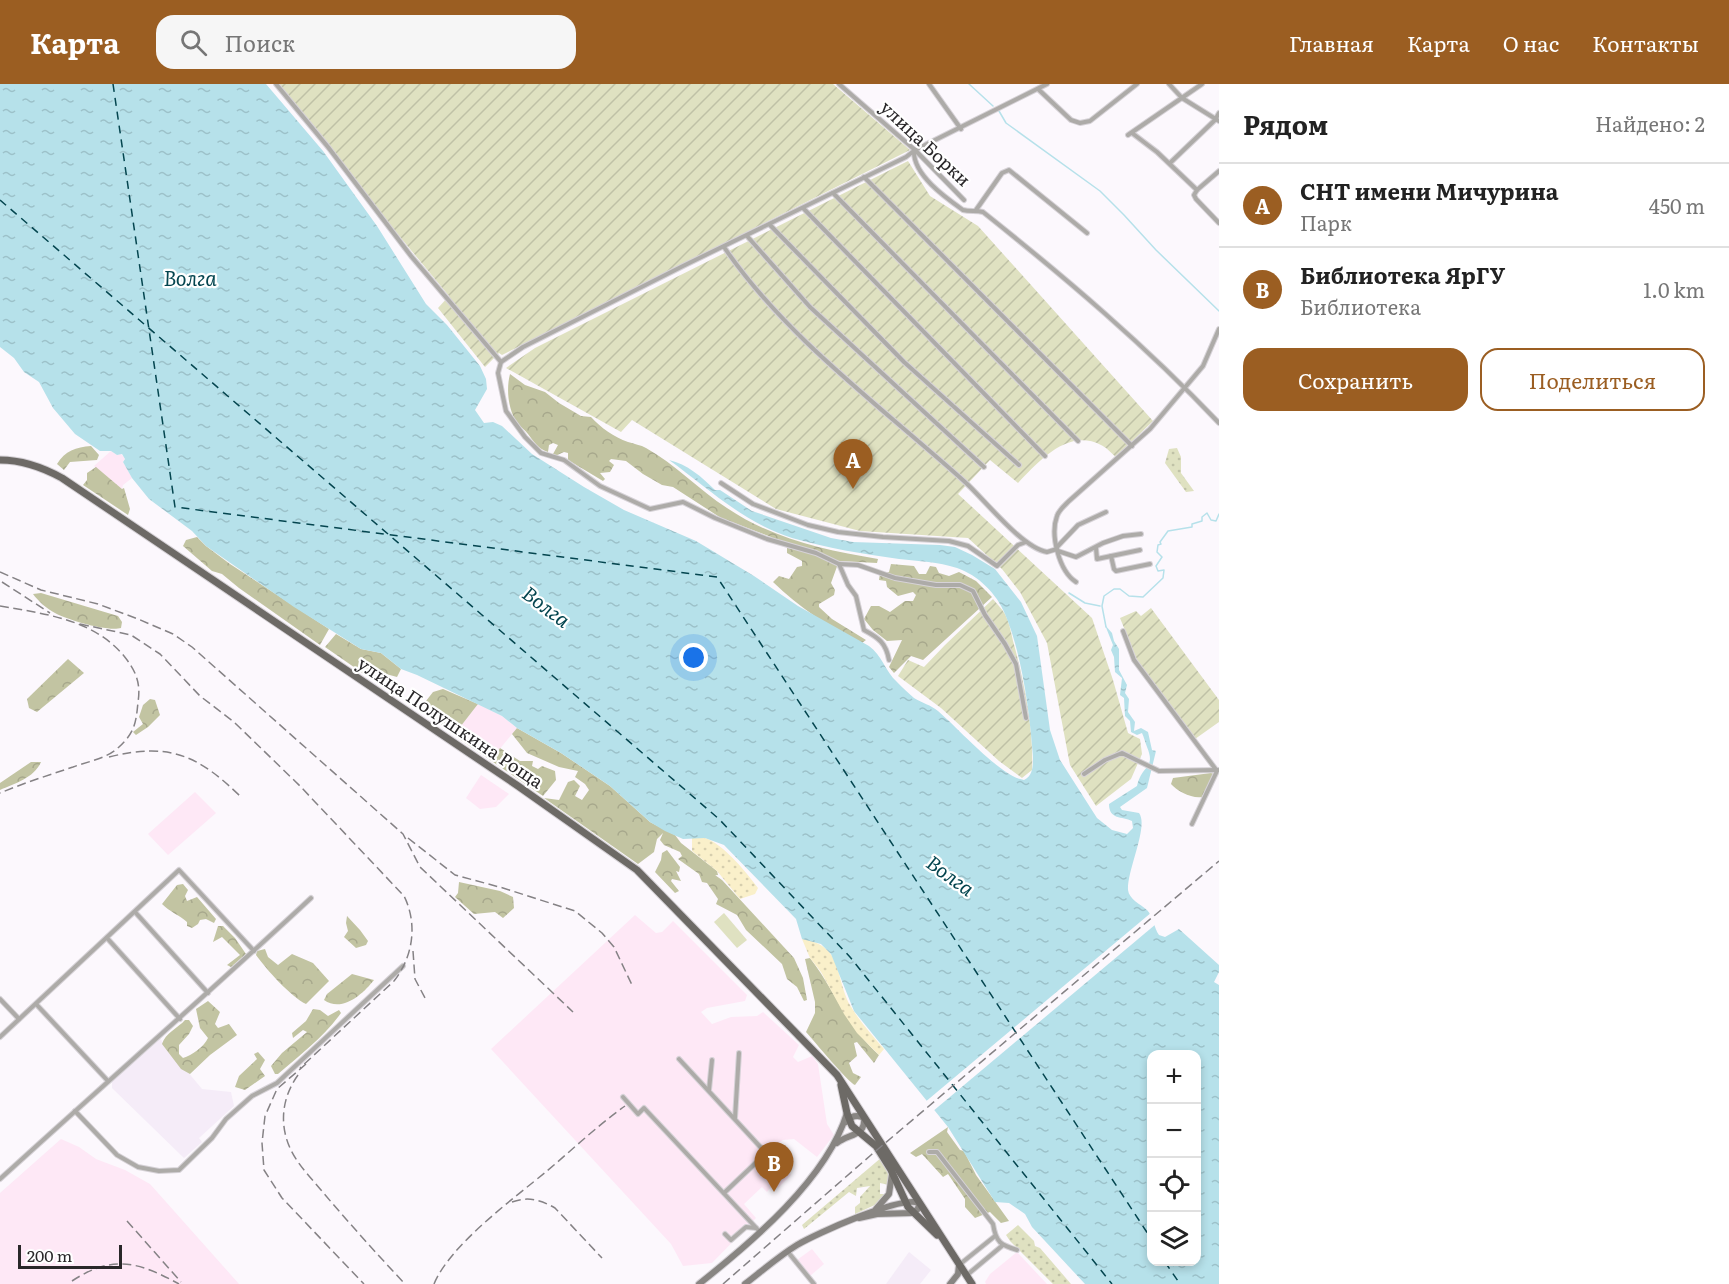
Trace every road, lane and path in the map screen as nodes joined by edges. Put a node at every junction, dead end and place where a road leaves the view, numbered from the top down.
1 (276, 84) edge
2 (839, 84) edge
3 (929, 84) edge
4 (1047, 84) edge
5 (1137, 84) edge
6 (1169, 84) edge
7 (1202, 84) edge
8 (1038, 88) junction
9 (1182, 98) junction
10 (1219, 113) edge
11 (1217, 121) edge
12 (961, 129) junction
13 (915, 150) junction
14 (1170, 163) junction
15 (1219, 171) edge
16 (864, 177) junction
17 (1197, 190) junction
18 (833, 193) junction
19 (964, 200) dead end
20 (802, 208) junction
21 (976, 210) junction
22 (1219, 223) edge
23 (770, 225) junction
24 (1087, 232) dead end
25 (747, 236) junction
26 (724, 247) junction
27 (1219, 329) edge
28 (501, 362) junction
29 (1185, 388) junction
30 (1219, 423) edge
31 (1078, 441) dead end
32 (1132, 446) junction
33 (1045, 456) dead end
34 (0, 460) edge
35 (1019, 465) dead end
36 (984, 467) dead end
37 (721, 483) dead end
38 (1106, 512) dead end
39 (1141, 534) dead end
40 (1026, 542) junction
41 (1096, 547) junction
42 (1057, 549) junction
43 (1140, 550) dead end
44 (1111, 556) junction
45 (839, 564) junction
46 (1150, 564) dead end
47 (1076, 582) dead end
48 (1123, 631) dead end
49 (890, 660) dead end
50 (1026, 717) dead end
51 (1218, 770) edge
52 (1084, 774) dead end
53 (1192, 824) dead end
54 (312, 898) dead end
55 (135, 912) junction
56 (107, 938) junction
57 (254, 951) junction
58 (403, 966) dead end
59 (208, 993) junction
60 (0, 999) edge
61 (36, 1004) junction
62 (19, 1019) junction
63 (180, 1019) junction
64 (0, 1037) edge
65 (739, 1053) dead end
66 (679, 1059) dead end
67 (712, 1060) dead end
68 (837, 1075) junction
69 (108, 1081) junction
70 (709, 1090) junction
71 (622, 1097) dead end
72 (75, 1111) junction
73 (848, 1116) junction
74 (735, 1118) junction
75 (864, 1118) junction
76 (859, 1133) junction
77 (831, 1150) junction
78 (929, 1152) dead end
79 (891, 1170) junction
80 (0, 1179) edge
81 (724, 1193) junction
82 (905, 1202) junction
83 (919, 1203) junction
84 (909, 1213) junction
85 (868, 1214) junction
86 (859, 1218) junction
87 (758, 1230) junction
88 (725, 1234) dead end
89 (995, 1236) junction
90 (1003, 1245) junction
91 (947, 1246) junction
92 (788, 1251) junction
93 (1017, 1251) dead end
94 (959, 1265) junction
95 (956, 1277) junction
96 (970, 1280) edge
97 (699, 1284) edge
98 (745, 1284) edge
99 (813, 1284) edge
100 (950, 1284) edge

1 - 28 street
2 - 13 street, улица Борки
3 - 12 street
4 - 8 street
5 - 8 street
6 - 9 street
7 - 9 street
8 - 12 street
9 - 11 street
9 - 14 street
10 - 11 street
11 - 14 street
12 - 13 street
13 - 16 street
13 - 19 street, улица Борки
13 - 21 street
14 - 17 street
15 - 17 street
16 - 18 street
16 - 32 street
17 - 22 street
18 - 20 street
18 - 31 street
20 - 23 street
20 - 33 street
21 - 24 street
21 - 29 street
23 - 25 street
23 - 35 street
25 - 26 street
25 - 36 street
26 - 28 street
26 - 40 street
27 - 29 street
28 - 45 street
29 - 30 street
29 - 32 street
32 - 42 street
34 - 68 main road, улица Полушкина Роща
37 - 40 street
38 - 42 street
39 - 41 street
40 - 42 street
41 - 42 street
41 - 44 street
42 - 47 street
43 - 44 street
44 - 46 street
45 - 49 street
45 - 50 street
48 - 51 street
51 - 52 street
51 - 53 street
54 - 57 street
55 - 56 street
55 - 57 street
55 - 59 street
56 - 61 street
56 - 63 street
57 - 59 street
58 - 72 street
59 - 63 street
60 - 62 street
61 - 62 street
61 - 69 street
62 - 64 street
63 - 69 street
65 - 74 street
66 - 70 street
67 - 70 street
68 - 73 main road, улица Полушкина Роща
68 - 75 main road, улица Полушкина Роща
69 - 72 street
70 - 74 street
71 - 81 street
72 - 80 street
73 - 75 main road
73 - 76 main road
73 - 77 main road, улица Полушкина Роща
74 - 81 street
75 - 76 main road
75 - 83 main road, улица Полушкина Роща
76 - 77 main road, улица Полушкина Роща
76 - 79 main road
77 - 87 main road, улица Полушкина Роща
78 - 89 street
79 - 82 main road
79 - 85 main road
81 - 87 street
82 - 83 main road
82 - 84 main road
82 - 85 main road
83 - 84 main road
83 - 91 main road, улица Полушкина Роща
84 - 86 main road
84 - 91 main road
85 - 86 main road
86 - 92 main road
87 - 88 street
87 - 97 main road, улица Полушкина Роща
89 - 90 street
89 - 94 street
90 - 93 street
90 - 96 street
91 - 94 main road
92 - 98 main road
92 - 99 street
94 - 95 main road
94 - 96 main road
95 - 96 main road
95 - 100 main road

